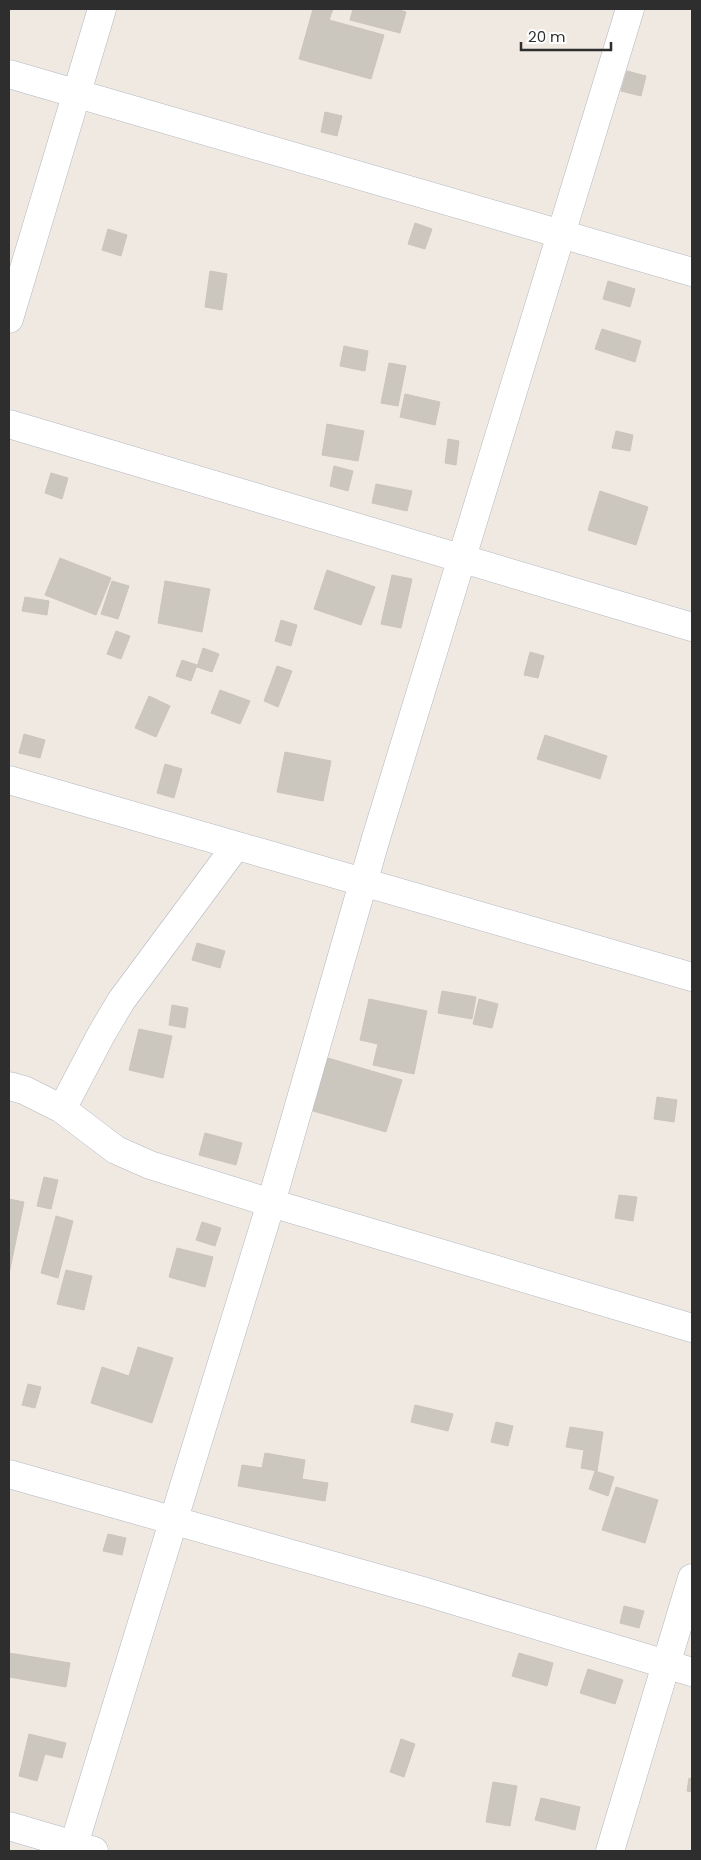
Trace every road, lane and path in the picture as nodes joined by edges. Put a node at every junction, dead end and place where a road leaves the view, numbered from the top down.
1 (102, 9) edge
2 (630, 9) edge
3 (9, 74) edge
4 (77, 93) junction
5 (561, 235) junction
6 (692, 272) edge
7 (9, 319) edge
8 (9, 424) edge
9 (462, 559) junction
10 (692, 627) edge
11 (9, 780) edge
12 (236, 846) junction
13 (364, 882) junction
14 (692, 977) edge
15 (9, 1086) edge
16 (62, 1109) junction
17 (271, 1204) junction
18 (692, 1328) edge
19 (9, 1474) edge
20 (175, 1521) junction
21 (692, 1578) edge
22 (666, 1665) junction
23 (692, 1672) edge
24 (9, 1826) edge
25 (80, 1849) edge
26 (610, 1851) edge

1 - 4 street
2 - 5 street
3 - 4 street
4 - 5 street
4 - 7 street
5 - 6 street
5 - 9 street
8 - 9 street
9 - 10 street
9 - 13 street
11 - 12 street
12 - 13 street
12 - 16 street
13 - 14 street
13 - 17 street
15 - 16 street
16 - 17 street
17 - 18 street
17 - 20 street
19 - 20 street
20 - 22 street
20 - 25 street
21 - 22 street
22 - 23 street
22 - 26 street
24 - 25 street

